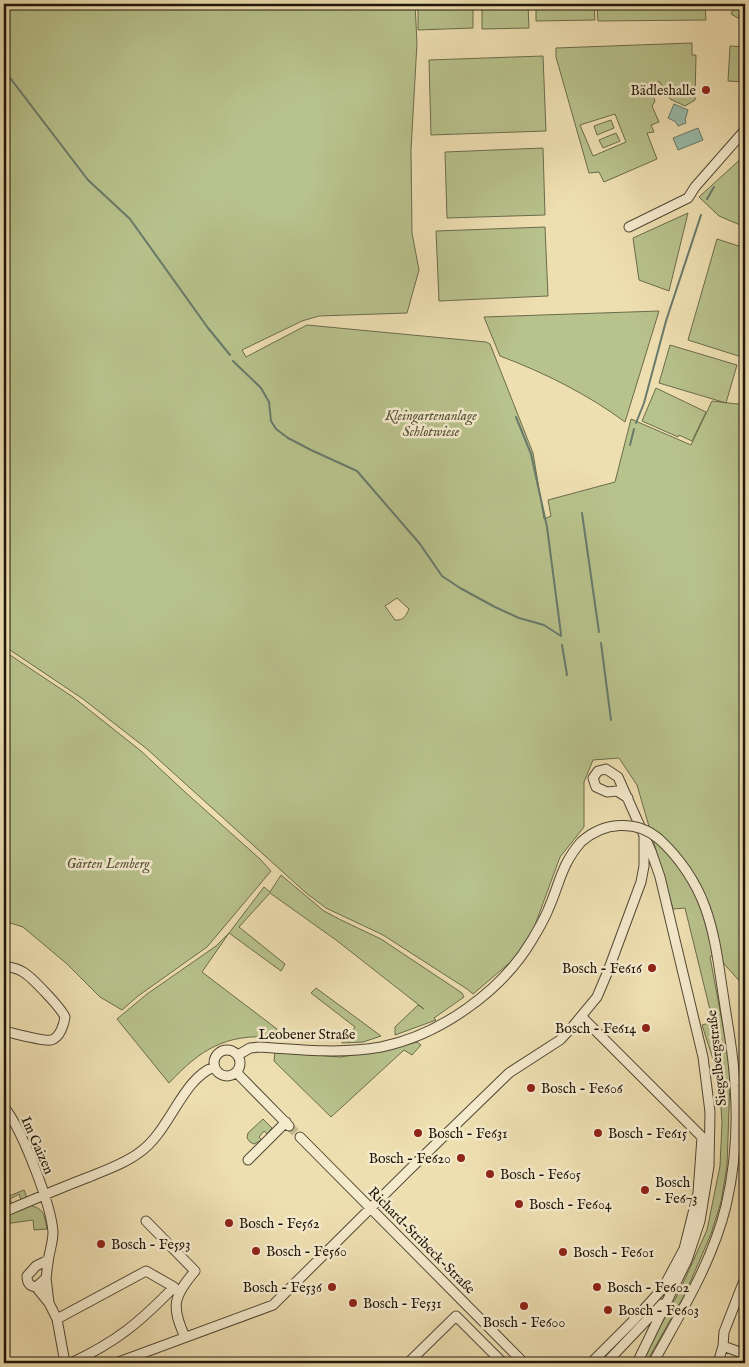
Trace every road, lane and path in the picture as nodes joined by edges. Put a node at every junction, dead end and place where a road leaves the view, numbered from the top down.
1 (745, 130) edge
2 (628, 227) dead end
3 (628, 798) dead end
4 (644, 837) junction
5 (659, 839) joint
6 (4, 966) edge
7 (582, 1017) junction
8 (4, 1031) edge
9 (238, 1055) junction
10 (214, 1067) junction
11 (236, 1072) junction
12 (4, 1107) edge
13 (300, 1137) tunnel mouth
14 (248, 1160) dead end
15 (44, 1194) junction
16 (371, 1207) junction
17 (4, 1212) edge
18 (146, 1220) dead end
19 (48, 1260) junction
20 (46, 1278) junction
21 (745, 1278) edge
22 (36, 1287) junction
23 (672, 1291) junction
24 (49, 1303) junction
25 (58, 1319) junction
26 (633, 1336) junction
27 (185, 1337) junction
28 (723, 1346) junction
29 (645, 1347) junction
30 (745, 1354) edge
31 (65, 1363) edge
32 (71, 1363) edge
33 (116, 1363) edge
34 (408, 1363) edge
35 (504, 1363) edge
36 (524, 1363) edge
37 (591, 1363) edge
38 (606, 1363) edge
39 (637, 1363) edge
40 (654, 1363) edge
41 (718, 1363) edge

1 - 2 street
3 - 4 street
4 - 7 street
4 - 23 street
5 - 9 street, Leobener Straße, bridge
5 - 40 street, Siegelbergstraße
6 - 8 street
7 - 16 street
7 - 37 street
9 - 10 street, Leobener Straße
9 - 11 street
10 - 11 street
10 - 15 street, Leobener Straße
11 - 14 street
12 - 15 street, Im Gaizen
13 - 16 street, Richard-Stribeck-Straße
15 - 17 street, Leobener Straße
15 - 19 street
16 - 27 street
16 - 36 street, Richard-Stribeck-Straße
18 - 27 street
19 - 20 street
19 - 22 street
20 - 22 street
20 - 24 street
21 - 28 street
22 - 24 street
23 - 26 street
23 - 29 street
24 - 25 street
25 - 31 street
25 - 32 street
26 - 29 street
26 - 38 street
27 - 33 street
28 - 30 street
28 - 41 street
29 - 39 street
34 - 35 street

